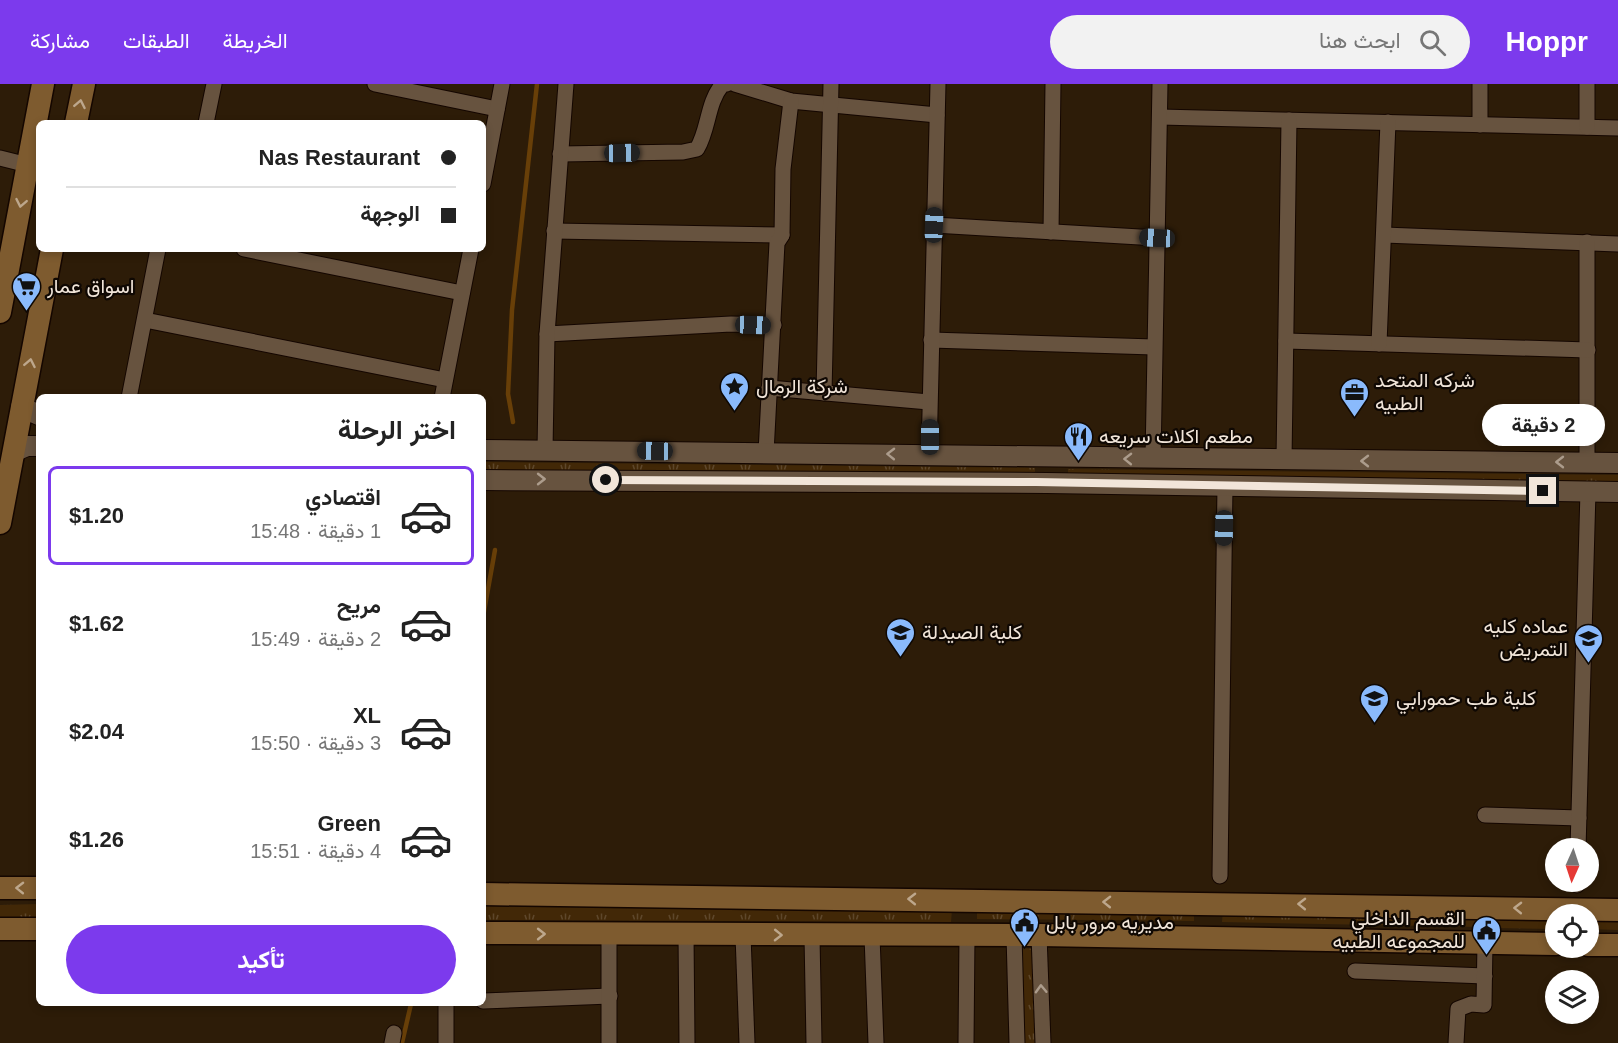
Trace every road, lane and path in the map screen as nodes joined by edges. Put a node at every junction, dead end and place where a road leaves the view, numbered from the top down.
1 (43, 84) edge
2 (84, 84) edge
3 (214, 84) edge
4 (375, 84) edge
5 (502, 84) edge
6 (566, 84) edge
7 (727, 84) edge
8 (735, 84) edge
9 (831, 84) edge
10 (938, 84) edge
11 (1053, 84) edge
12 (1160, 84) edge
13 (1480, 84) edge
14 (1587, 84) edge
15 (791, 101) junction
16 (831, 106) junction
17 (497, 109) junction
18 (937, 115) junction
19 (1160, 117) junction
20 (36, 120) edge
21 (77, 120) edge
22 (207, 120) edge
23 (1289, 120) junction
24 (36, 122) edge
25 (1388, 122) junction
26 (1480, 124) junction
27 (1587, 127) junction
28 (1618, 128) edge
29 (560, 154) junction
30 (0, 158) edge
31 (28, 165) junction
32 (486, 168) edge
33 (934, 225) junction
34 (554, 231) junction
35 (1051, 232) junction
36 (782, 235) junction
37 (1384, 236) junction
38 (1157, 238) junction
39 (1587, 242) junction
40 (1618, 244) edge
41 (52, 252) edge
42 (157, 252) edge
43 (259, 252) edge
44 (470, 252) edge
45 (5, 256) edge
46 (462, 293) junction
47 (0, 312) edge
48 (145, 320) junction
49 (774, 325) junction
50 (547, 334) junction
51 (931, 340) junction
52 (1286, 341) junction
53 (1379, 344) junction
54 (1154, 347) junction
55 (1588, 350) junction
56 (445, 380) junction
57 (769, 387) junction
58 (824, 393) junction
59 (130, 394) edge
60 (443, 394) edge
61 (930, 402) junction
62 (30, 411) edge
63 (36, 446) edge
64 (486, 450) edge
65 (545, 450) junction
66 (14, 452) junction
67 (766, 453) junction
68 (929, 454) junction
69 (1038, 457) junction
70 (1068, 458) junction
71 (1154, 459) junction
72 (1284, 460) junction
73 (1587, 463) junction
74 (1618, 463) edge
75 (486, 480) edge
76 (1036, 482) junction
77 (1065, 483) junction
78 (1225, 485) junction
79 (1588, 491) junction
80 (1618, 492) edge
81 (0, 524) edge
82 (1485, 815) dead end
83 (1579, 818) junction
84 (1578, 838) edge
85 (1220, 876) dead end
86 (0, 888) edge
87 (36, 888) edge
88 (486, 894) edge
89 (1192, 903) junction
90 (1228, 903) junction
91 (1618, 910) edge
92 (0, 929) edge
93 (36, 929) edge
94 (486, 933) edge
95 (609, 934) junction
96 (686, 934) junction
97 (743, 935) junction
98 (1014, 935) junction
99 (1039, 935) junction
100 (812, 936) junction
101 (872, 936) junction
102 (967, 936) junction
103 (1188, 937) junction
104 (1222, 938) junction
105 (1485, 942) junction
106 (1545, 944) edge
107 (1599, 945) edge
108 (1618, 945) edge
109 (1355, 971) dead end
110 (1485, 976) junction
111 (610, 996) junction
112 (486, 1001) edge
113 (446, 1006) edge
114 (446, 1043) edge
115 (609, 1043) edge
116 (687, 1043) edge
117 (747, 1043) edge
118 (814, 1043) edge
119 (876, 1043) edge
120 (966, 1043) edge
121 (1017, 1043) edge
122 (1043, 1043) edge
123 (1456, 1043) edge

1 - 20 main road
21 -> 2 main road
3 - 22 street
4 - 17 street
5 - 17 street
6 - 29 street
7 - 29 street
8 - 15 street
9 - 16 street
10 - 18 street
11 - 35 street
12 - 19 street
13 - 26 street
14 - 27 street
15 - 16 street
15 - 36 street
16 - 18 street
16 - 58 street
17 - 32 street
18 - 33 street
19 - 23 street
19 - 38 street
23 - 25 street
23 - 52 street
24 - 31 main road
25 - 26 street
25 - 37 street
26 - 27 street
27 - 28 street
29 - 34 street
30 - 31 street
31 -> 45 main road
33 - 35 street
33 - 51 street
34 - 36 street
34 - 50 street
35 - 38 street
36 - 49 street
37 - 39 street
37 - 53 street
38 - 54 street
39 - 40 street
39 - 55 street
62 -> 41 main road
42 - 48 street
43 - 46 street
44 - 46 street
45 - 47 main road
46 - 56 street
48 - 56 street
48 - 59 street
49 - 50 street
49 - 57 street
50 - 65 street
51 - 54 street
51 - 61 street
52 - 53 street
52 - 72 street
53 - 55 street
54 - 71 street
55 - 73 street
56 - 60 street
57 - 58 street
57 - 67 street
58 - 61 street
61 - 68 street
62 - 66 main road
63 - 66 street
64 - 65 street
65 - 67 street
66 - 81 main road
68 -> 67 street
68 - 69 street
69 - 70 street
69 - 76 street
71 -> 70 street
70 - 77 street
71 - 72 street
73 -> 72 street
73 - 74 street
75 -> 76 street
76 - 77 street
77 - 78 street
78 - 79 street
78 - 85 street
79 - 80 street
79 - 83 street
82 - 83 street
83 - 84 street
87 -> 86 main road
89 -> 88 main road
89 - 90 main road
89 - 103 main road
91 -> 90 main road
90 - 104 main road
92 - 93 main road
94 -> 95 main road
95 - 96 main road
95 - 111 street
96 - 97 main road
96 - 116 street
97 -> 100 main road
97 - 117 street
98 - 99 main road
98 - 102 main road
98 - 121 street
99 - 103 main road
122 -> 99 street
100 - 101 main road
100 - 118 street
101 - 102 main road
101 - 119 street
102 - 120 street
103 - 104 main road
104 - 105 main road
105 - 106 main road
105 - 110 street
107 - 108 main road
109 - 110 street
110 - 123 street
111 - 112 street
111 - 115 street
113 - 114 street

